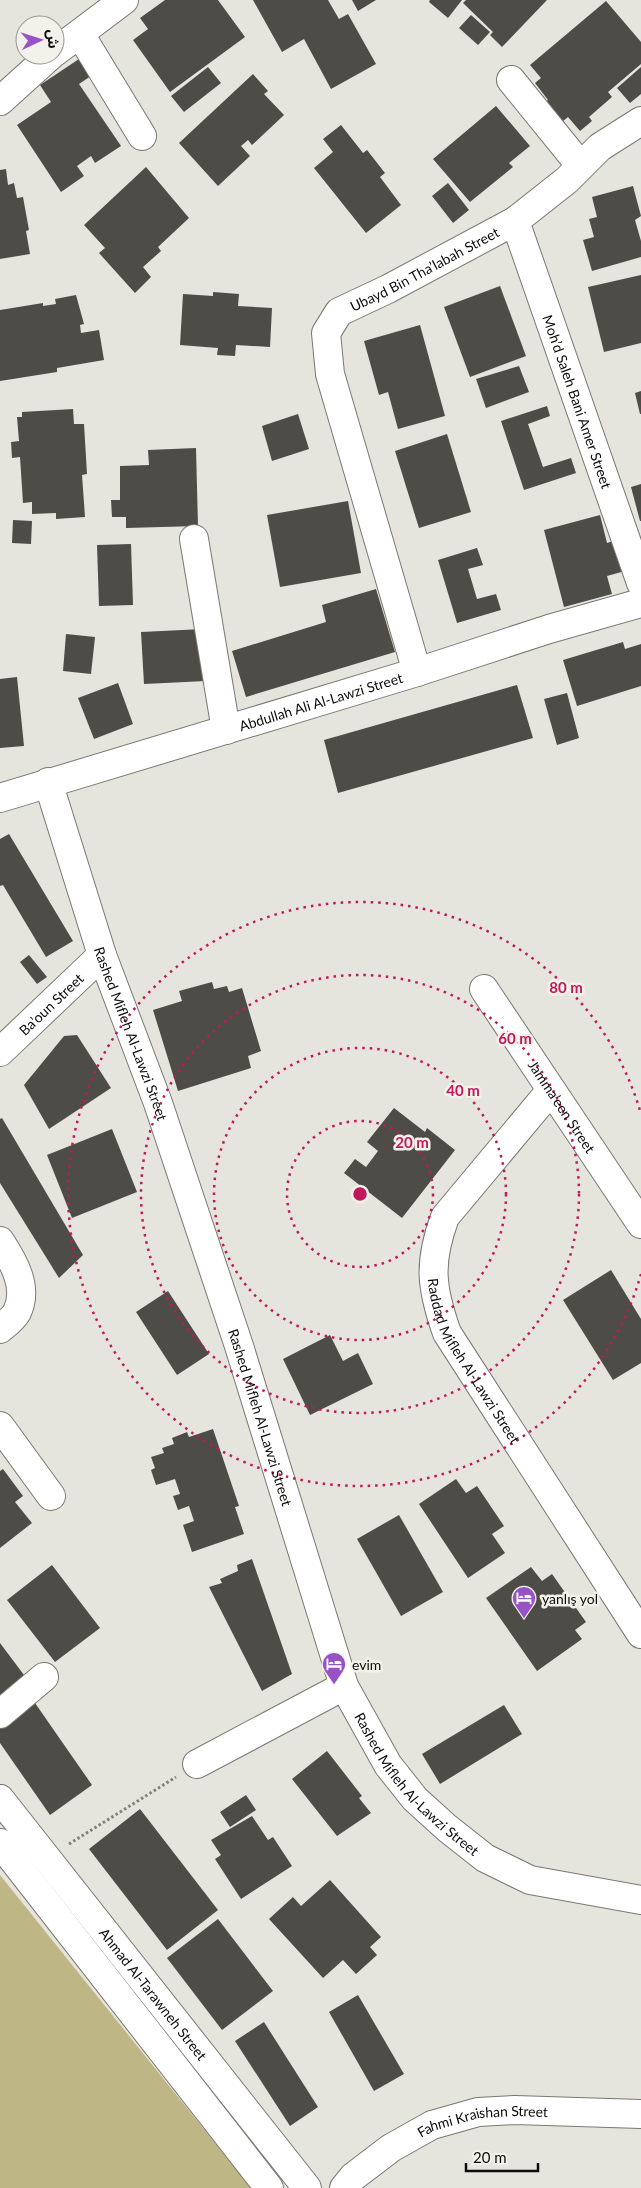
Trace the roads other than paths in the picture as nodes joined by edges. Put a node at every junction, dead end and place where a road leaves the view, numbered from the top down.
1 (124, 0) edge
2 (80, 34) junction
3 (65, 45) edge
4 (40, 65) edge
5 (511, 80) dead end
6 (0, 101) edge
7 (641, 120) edge
8 (142, 136) dead end
9 (580, 165) junction
10 (515, 221) junction
11 (194, 539) dead end
12 (641, 583) edge
13 (641, 604) edge
14 (417, 672) junction
15 (226, 730) junction
16 (48, 782) junction
17 (0, 798) edge
18 (102, 955) junction
19 (484, 989) dead end
20 (0, 1052) edge
21 (551, 1090) junction
22 (641, 1224) edge
23 (0, 1241) edge
24 (0, 1328) edge
25 (0, 1426) edge
26 (51, 1496) dead end
27 (641, 1634) edge
28 (44, 1677) dead end
29 (344, 1686) junction
30 (0, 1714) edge
31 (197, 1764) road end
32 (0, 1799) edge
33 (0, 1843) edge
34 (641, 1900) edge
35 (641, 2114) edge
36 (269, 2188) edge
37 (307, 2188) edge
38 (344, 2188) edge

1 - 2 street
2 - 3 street
2 - 8 street
4 - 6 street
5 - 9 street
7 - 9 street, Ubayd Bin Tha’labah Street
9 - 10 street, Ubayd Bin Tha’labah Street
10 - 12 street, Moh’d Saleh Bani Amer Street
10 - 14 street, Ubayd Bin Tha’labah Street
11 - 15 street
13 - 14 street, Abdullah Ali Al-Lawzi Street
14 - 15 street, Abdullah Ali Al-Lawzi Street
15 - 16 street, Abdullah Ali Al-Lawzi Street
16 - 17 street, Abdullah Ali Al-Lawzi Street
16 - 18 street, Rashed Mifleh Al-Lawzi Street
18 - 20 street, Ba’oun Street
18 - 29 street, Rashed Mifleh Al-Lawzi Street
19 - 21 street, Jamma’een Street
21 - 22 street, Jamma’een Street
21 - 27 street, Raddad Mifleh Al-Lawzi Street
23 - 24 street
25 - 26 street
28 - 30 street
29 - 31 street
29 - 34 street, Rashed Mifleh Al-Lawzi Street
32 - 37 street, Ahmad Al-Tarawneh Street
33 - 36 street
35 - 38 street, Fahmi Kraishan Street

